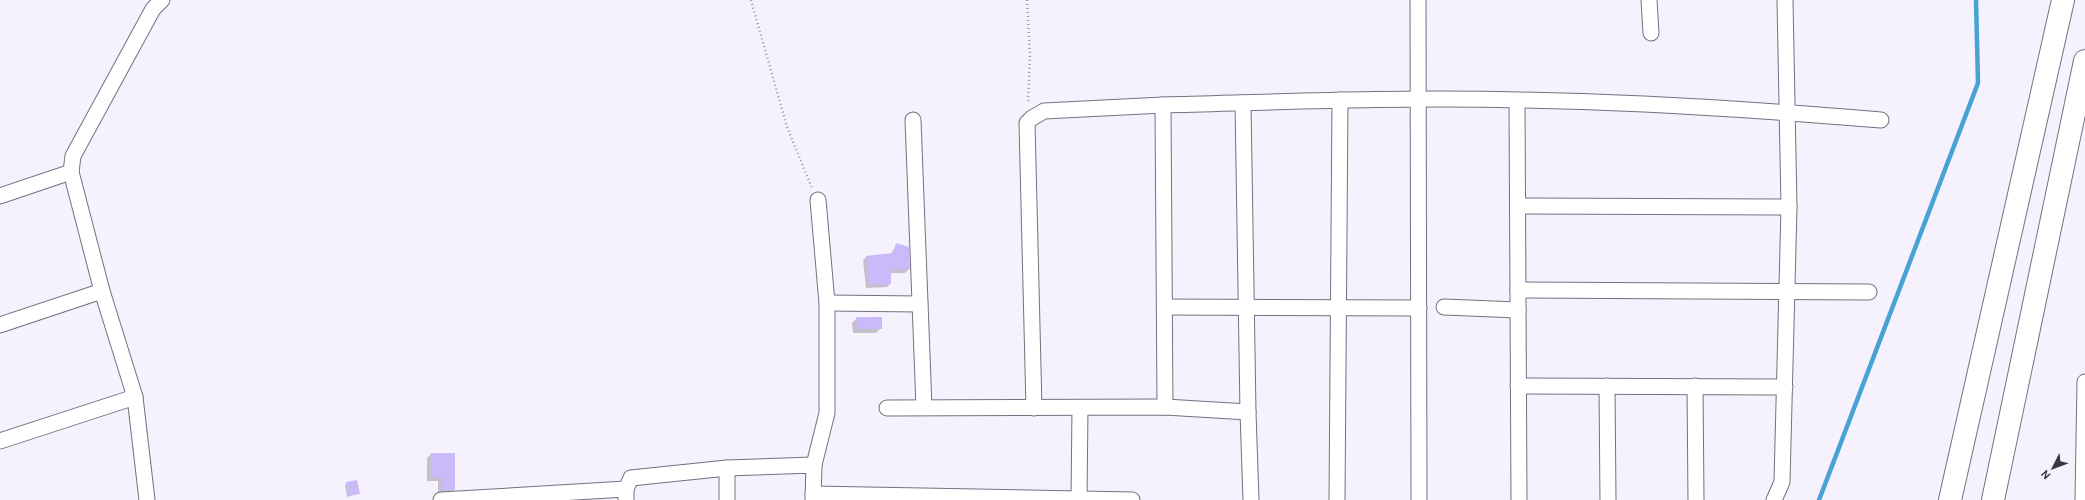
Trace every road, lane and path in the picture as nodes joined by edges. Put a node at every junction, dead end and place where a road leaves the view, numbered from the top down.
1 (162, 0) edge
2 (750, 0) edge
3 (1027, 0) edge
4 (1418, 0) edge
5 (1649, 0) edge
6 (1785, 0) edge
7 (2063, 0) edge
8 (1651, 33) dead end
9 (2085, 61) edge
10 (1418, 99) junction
11 (1340, 100) junction
12 (1517, 100) junction
13 (1243, 103) junction
14 (1163, 105) junction
15 (1788, 112) junction
16 (913, 120) dead end
17 (1881, 120) dead end
18 (1027, 123) junction
19 (71, 172) junction
20 (0, 196) edge
21 (818, 200) joint
22 (1518, 206) junction
23 (1789, 206) junction
24 (1518, 290) junction
25 (1787, 291) junction
26 (102, 292) junction
27 (1869, 292) dead end
28 (827, 303) junction
29 (920, 304) junction
30 (1165, 307) junction
31 (1247, 307) junction
32 (1444, 307) dead end
33 (1339, 308) junction
34 (1419, 308) junction
35 (1518, 310) junction
36 (0, 325) edge
37 (2085, 382) edge
38 (1518, 386) junction
39 (1608, 386) junction
40 (1695, 386) junction
41 (1785, 387) junction
42 (135, 397) junction
43 (924, 407) junction
44 (1165, 407) junction
45 (886, 408) dead end
46 (1034, 408) junction
47 (1080, 408) junction
48 (1248, 412) junction
49 (0, 441) edge
50 (814, 465) junction
51 (727, 468) junction
52 (626, 494) edge
53 (813, 497) edge
54 (898, 498) edge
55 (987, 499) edge
56 (147, 500) edge
57 (441, 500) edge
58 (727, 500) edge
59 (1079, 500) edge
60 (1132, 500) edge
61 (1251, 500) edge
62 (1337, 500) edge
63 (1419, 500) edge
64 (1519, 500) edge
65 (1608, 500) edge
66 (1696, 500) edge
67 (1774, 500) edge
68 (1950, 500) edge
69 (1993, 500) edge
70 (2083, 500) edge

1 - 19 street
2 - 21 path
3 - 18 path
4 - 10 street
5 - 8 street
6 - 15 street
7 - 68 main road
9 - 69 main road
10 - 11 street
10 - 12 street
10 - 34 street
11 - 13 street
11 - 33 street
12 - 15 street
12 - 22 street
13 - 14 street
13 - 31 street
14 - 18 street
14 - 30 street
15 - 17 street
15 - 23 street
16 - 29 street
18 - 46 street
19 - 20 street
19 - 26 street
21 - 28 street
22 - 23 street
22 - 24 street
23 - 25 street
24 - 25 street
24 - 35 street
25 - 27 street
25 - 41 street
26 - 36 street
26 - 42 street
28 - 29 street
28 - 50 street
29 - 43 street
30 - 31 street
30 - 44 street
31 - 33 street
31 - 48 street
32 - 35 street
33 - 34 street
33 - 62 street
34 - 63 street
35 - 38 street
37 - 70 street
38 - 39 street
38 - 64 street
39 - 40 street
39 - 65 street
40 - 41 street
40 - 66 street
41 - 67 street
42 - 49 street
42 - 56 street
43 - 45 street
43 - 46 street
44 - 47 street
44 - 48 street
46 - 47 street
47 - 59 street
48 - 61 street
50 - 51 street
50 - 53 street
51 - 52 street
51 - 58 street
52 - 57 street
53 - 54 street
54 - 55 street
55 - 59 street
59 - 60 street

